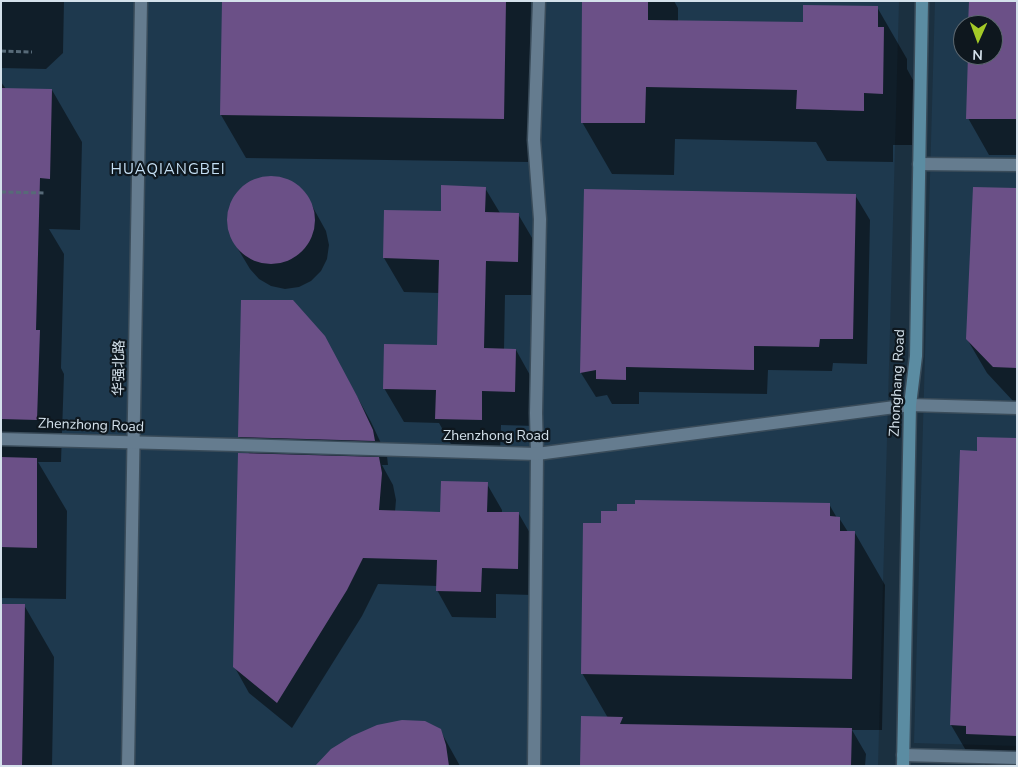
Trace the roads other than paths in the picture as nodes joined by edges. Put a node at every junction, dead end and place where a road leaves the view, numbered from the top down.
1 (141, 1) edge
2 (538, 1) edge
3 (922, 1) edge
4 (919, 164) junction
5 (1017, 166) edge
6 (910, 405) junction
7 (1017, 408) edge
8 (1, 439) edge
9 (134, 442) junction
10 (537, 454) junction
11 (1017, 758) edge
12 (903, 761) edge
13 (128, 766) edge
14 (534, 766) edge

1 - 9 street, 华强北路
2 - 10 street
3 - 4 main road, Zhonghang Road
4 - 5 street
4 - 6 main road, Zhonghang Road
6 - 7 street, Zhenzhong Road
6 - 10 street, Zhenzhong Road
6 - 12 main road, Zhonghang Road
8 - 9 street, Zhenzhong Road
9 - 10 street, Zhenzhong Road
9 - 13 street, 华强北路
10 - 14 street
11 - 12 street

